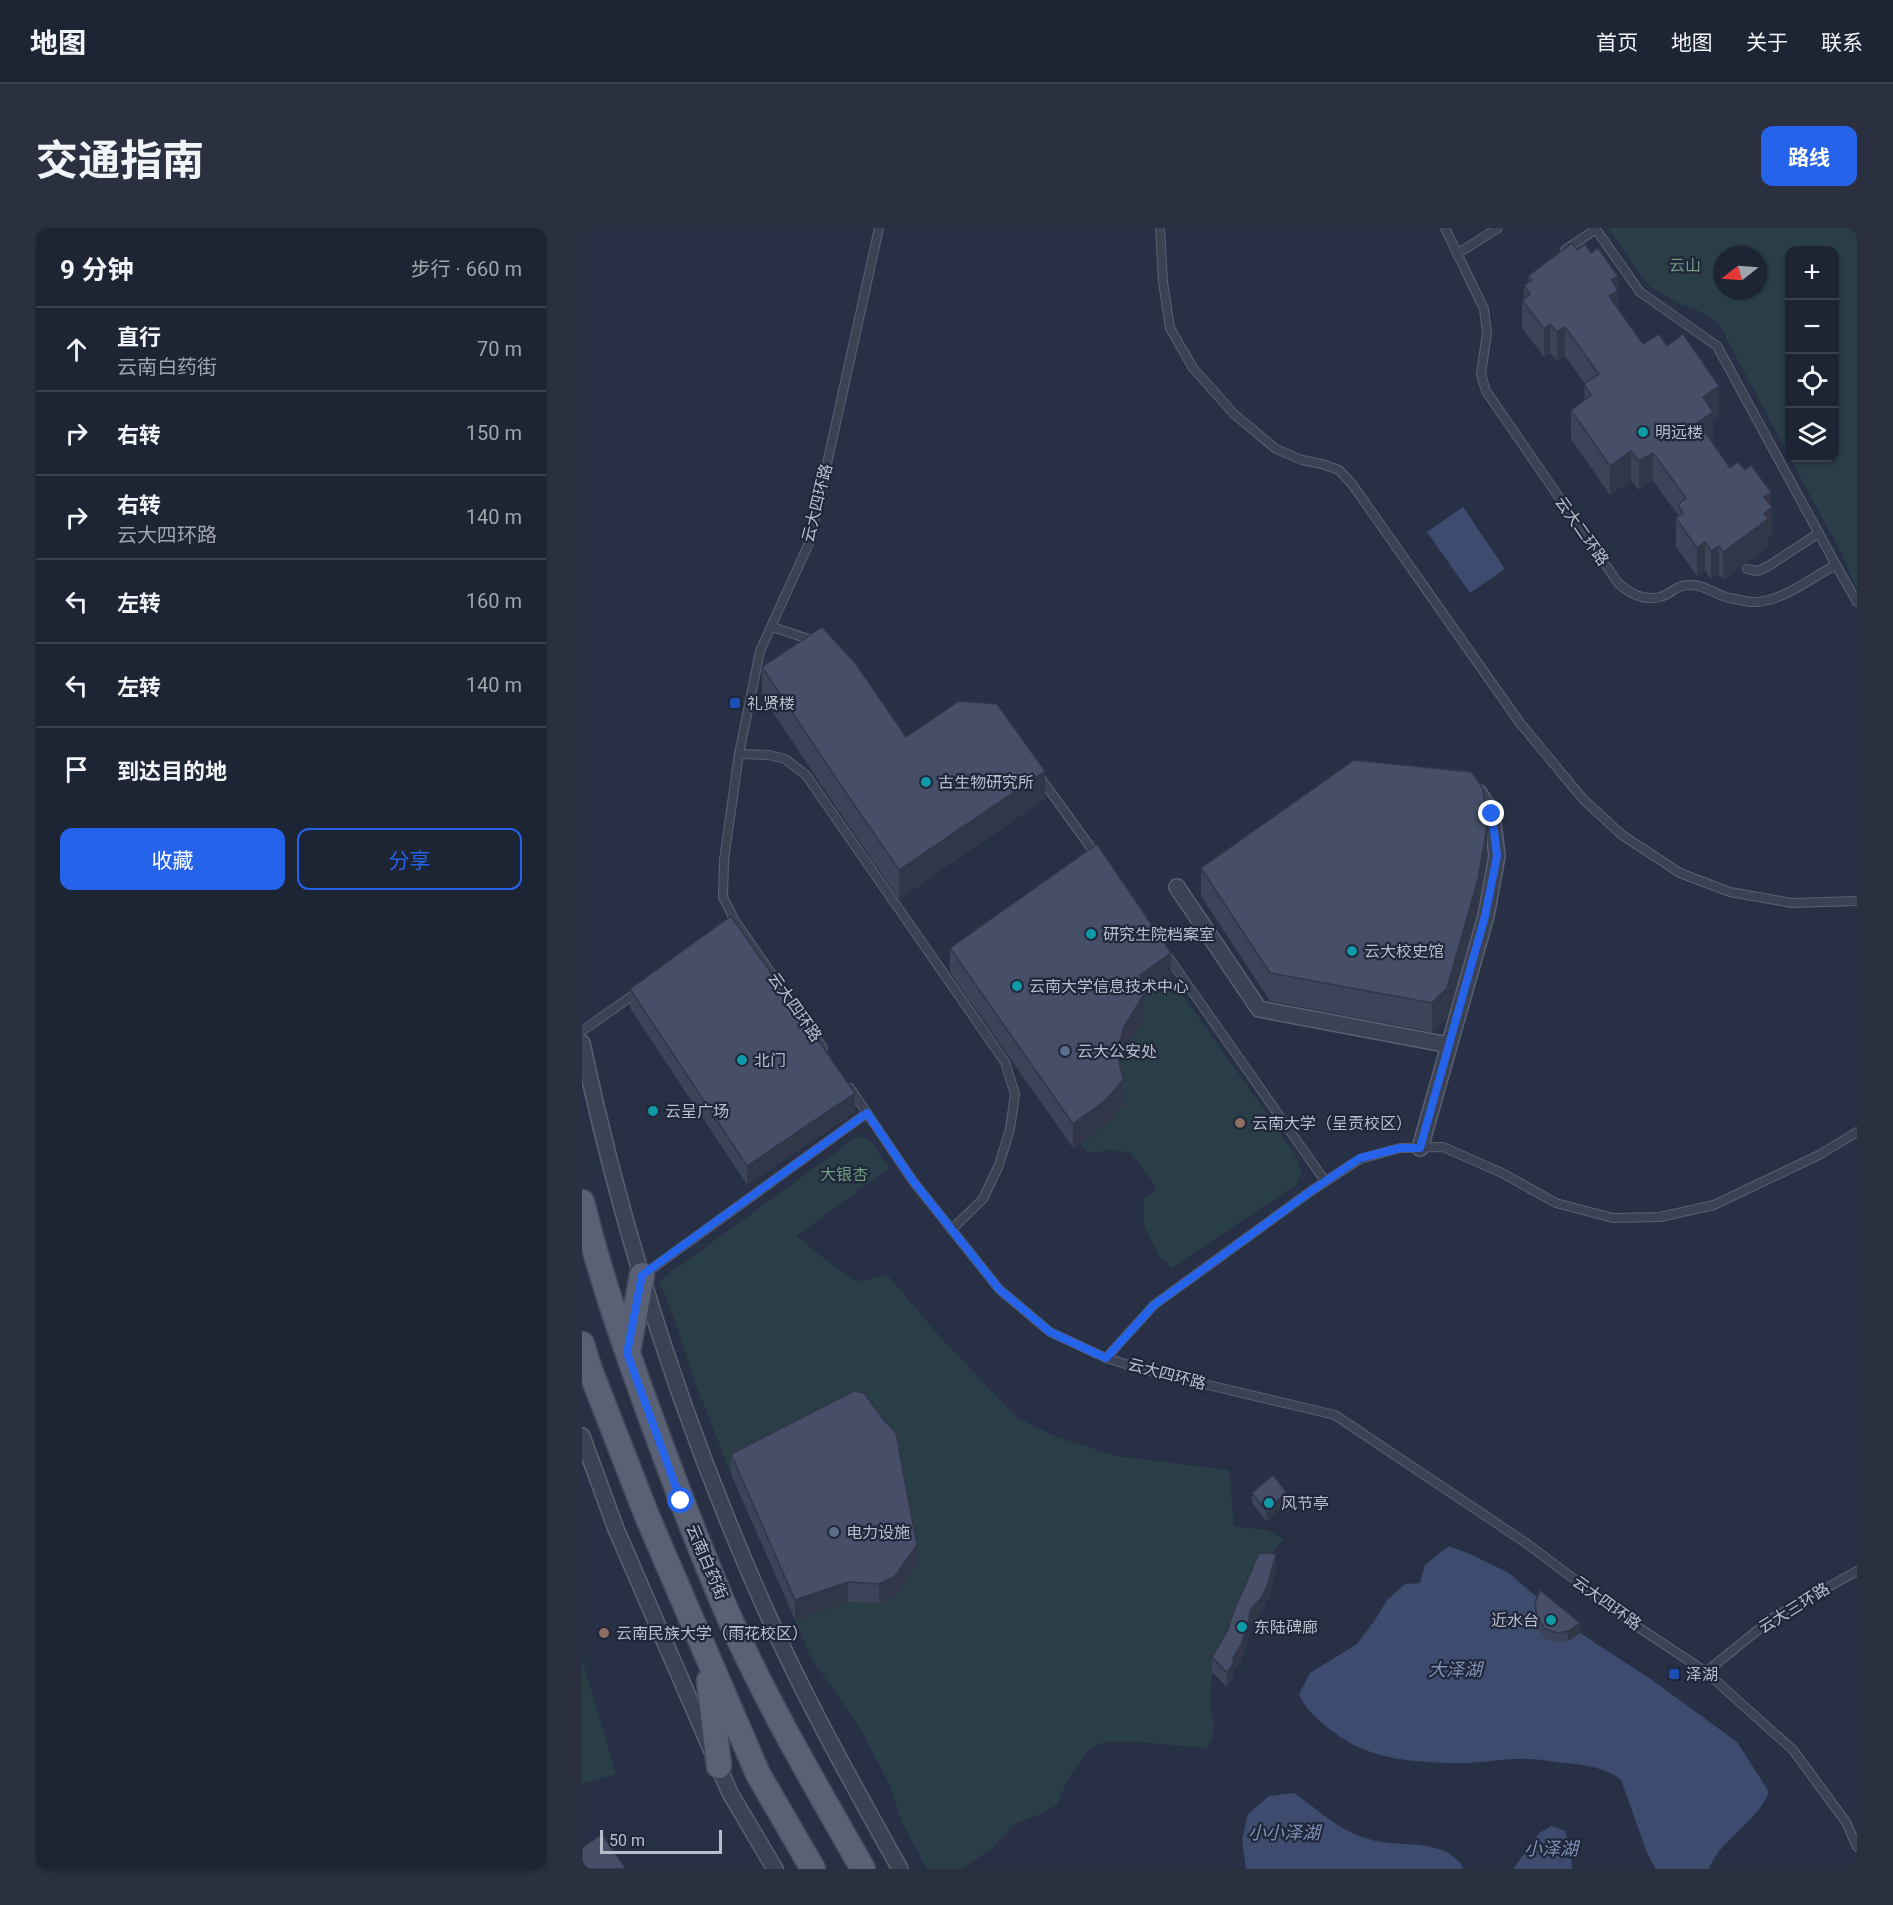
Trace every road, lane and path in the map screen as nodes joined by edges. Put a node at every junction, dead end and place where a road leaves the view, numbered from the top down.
1 (879, 228) edge
2 (1160, 228) edge
3 (1445, 228) edge
4 (1498, 228) edge
5 (1595, 229) edge
6 (1457, 254) junction
7 (1560, 254) edge
8 (1819, 533) junction
9 (1836, 565) junction
10 (1747, 569) dead end
11 (1857, 602) edge
12 (772, 627) junction
13 (822, 644) edge
14 (739, 754) junction
15 (1034, 768) edge
16 (1459, 785) edge
17 (1103, 864) edge
18 (1177, 887) dead end
19 (1857, 901) edge
20 (735, 921) junction
21 (725, 928) edge
22 (1163, 951) edge
23 (648, 984) edge
24 (582, 1031) edge
25 (582, 1043) edge
26 (1449, 1045) junction
27 (828, 1054) edge
28 (847, 1084) edge
29 (867, 1113) junction
30 (1857, 1132) edge
31 (1420, 1148) junction
32 (1325, 1182) junction
33 (582, 1202) edge
34 (951, 1230) junction
35 (642, 1275) junction
36 (582, 1344) edge
37 (627, 1353) junction
38 (1106, 1358) junction
39 (582, 1436) edge
40 (1857, 1571) edge
41 (706, 1655) junction
42 (1706, 1672) junction
43 (719, 1766) junction
44 (1857, 1847) edge
45 (775, 1869) edge
46 (813, 1869) edge
47 (863, 1869) edge
48 (900, 1869) edge

1 - 12 lane, 云大四环路
2 - 19 lane
3 - 6 lane, 云大二环路
4 - 6 lane
5 - 7 lane
5 - 8 lane
6 - 9 lane, 云大二环路
8 - 9 lane
8 - 10 lane
9 - 11 lane
12 - 13 lane
12 - 14 lane, 云大四环路
14 - 20 lane, 云大四环路
14 - 34 lane
15 - 17 lane
16 - 26 street
18 - 26 street
20 - 21 lane
20 - 27 lane, 云大四环路
22 - 32 lane
23 - 24 lane
25 - 35 street
26 - 31 street
28 - 29 lane, 云大四环路
29 - 34 lane, 云大四环路
29 - 35 lane
30 - 31 lane
31 - 32 lane
32 - 38 lane
33 - 37 main road, 云南白药街
34 - 38 lane, 云大四环路
35 - 37 main road
35 - 48 street
36 - 41 main road
37 - 47 main road, 云南白药街
38 - 42 lane, 云大四环路
39 - 43 street
40 - 42 lane, 云大三环路
41 - 43 main road
41 - 46 main road
42 - 44 lane, 云大四环路
43 - 45 street

